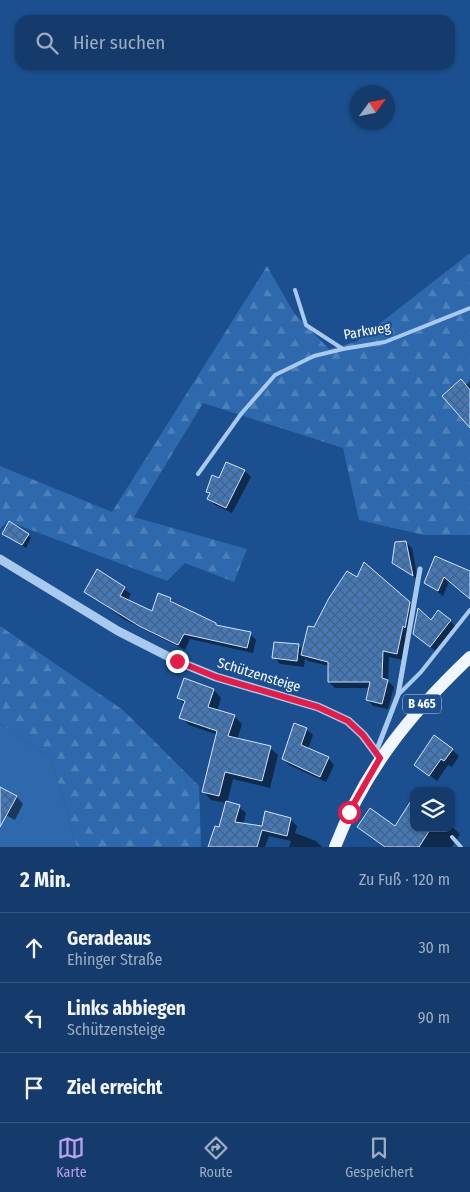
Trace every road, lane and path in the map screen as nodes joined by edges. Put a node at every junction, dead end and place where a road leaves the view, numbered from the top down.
1 (295, 290) dead end
2 (470, 308) edge
3 (343, 350) junction
4 (198, 474) dead end
5 (0, 559) edge
6 (420, 569) dead end
7 (470, 610) edge
8 (470, 657) edge
9 (398, 695) junction
10 (378, 755) junction
11 (452, 837) dead end
12 (335, 847) edge
13 (461, 847) edge

1 - 3 lane, Parkweg
2 - 3 lane, Parkweg
3 - 4 lane
5 - 10 street, Schützensteige
6 - 9 street
7 - 9 lane
8 - 10 main road, B 465
9 - 10 street
10 - 12 main road, B 465
11 - 13 lane

